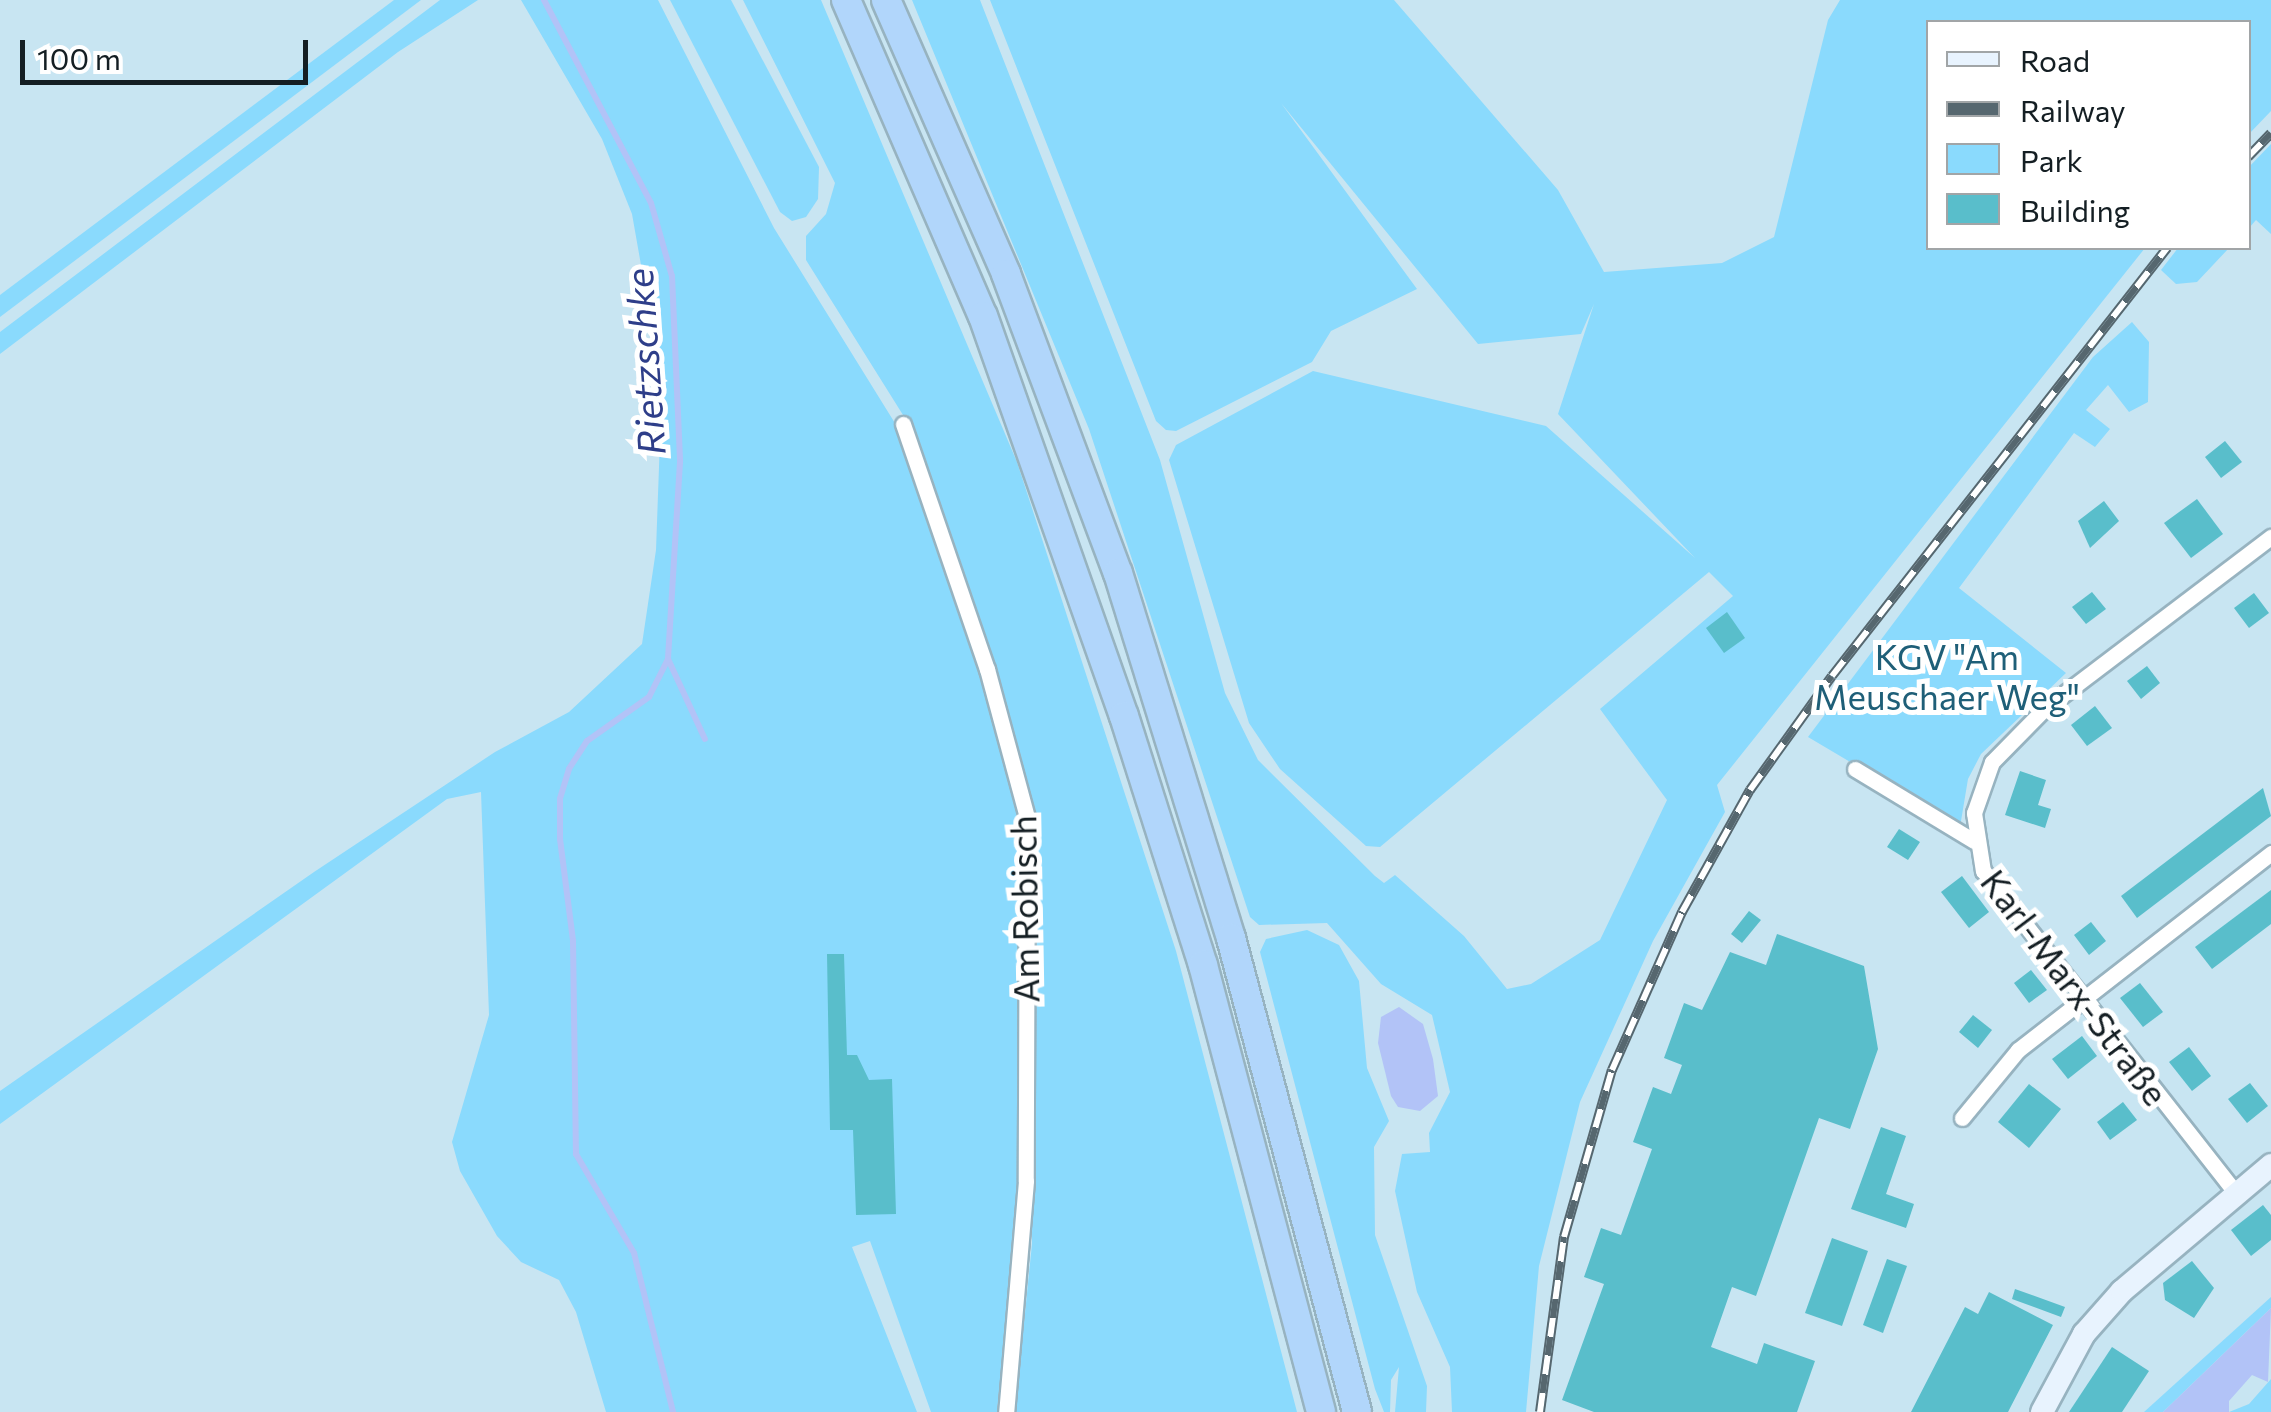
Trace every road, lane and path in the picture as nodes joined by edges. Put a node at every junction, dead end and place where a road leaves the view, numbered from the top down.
1 (846, 0) edge
2 (886, 0) edge
3 (903, 424) dead end
4 (2271, 537) edge
5 (1855, 770) dead end
6 (1974, 842) junction
7 (2271, 853) edge
8 (2081, 998) junction
9 (1962, 1118) dead end
10 (2271, 1165) edge
11 (2235, 1192) junction
12 (1006, 1412) edge
13 (1320, 1412) edge
14 (1357, 1412) edge
15 (2042, 1412) edge

1 - 13 highway
2 - 14 highway
3 - 12 street, Am Robisch
4 - 6 street, Karl-Marx-Straße
5 - 6 street
6 - 8 street, Karl-Marx-Straße
7 - 8 street
8 - 9 street
8 - 11 street, Karl-Marx-Straße
10 - 11 main road
11 - 15 main road

